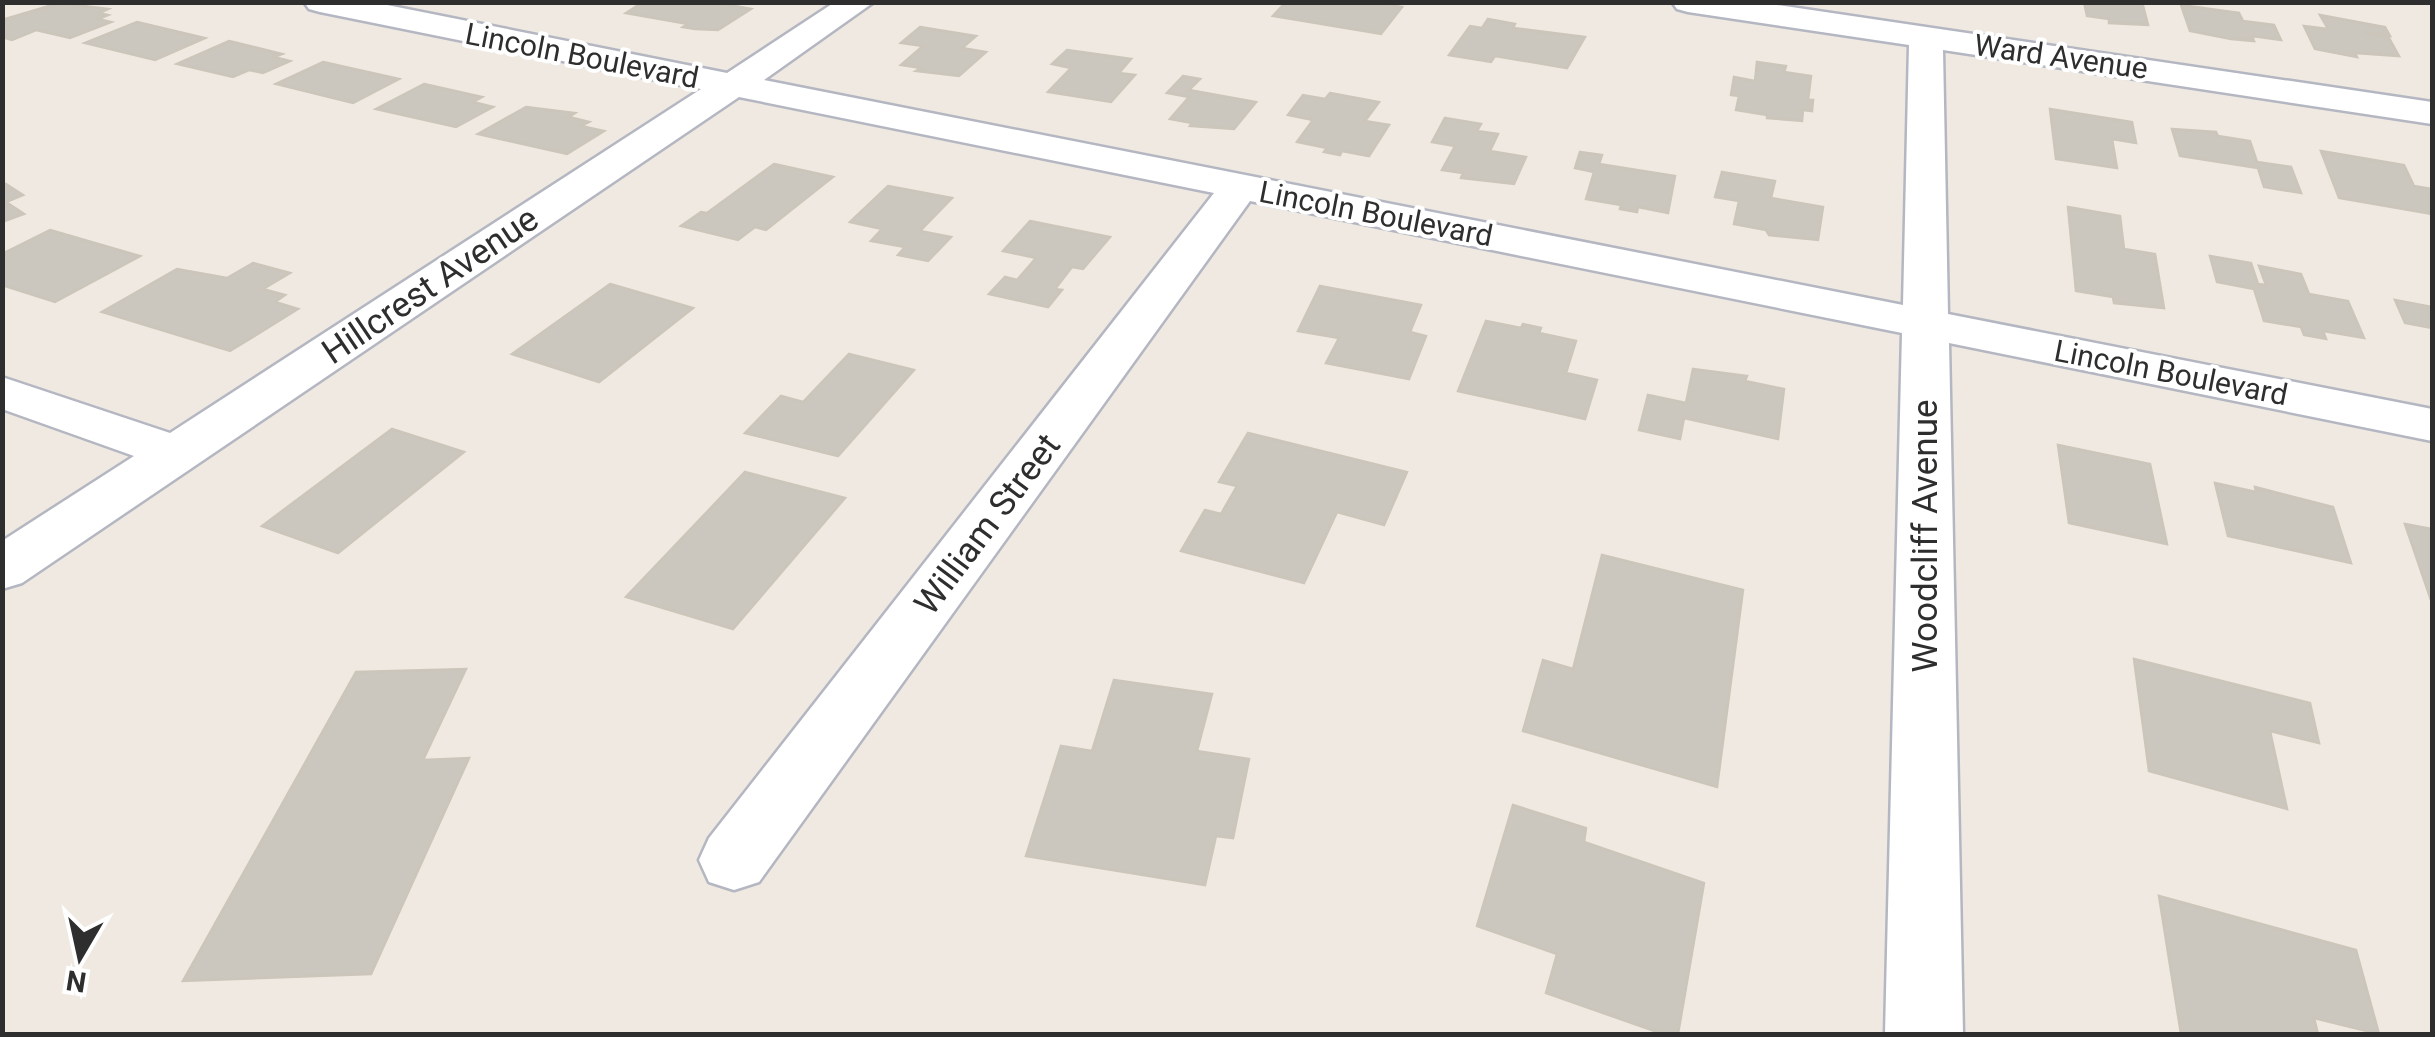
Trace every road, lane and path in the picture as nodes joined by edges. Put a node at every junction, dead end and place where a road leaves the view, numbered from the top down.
1 (320, 2) edge
2 (858, 2) edge
3 (1688, 2) edge
4 (1926, 37) junction
5 (730, 86) junction
6 (2432, 113) edge
7 (1240, 187) junction
8 (1926, 324) junction
9 (2, 392) edge
10 (2432, 425) edge
11 (176, 453) junction
12 (2, 569) edge
13 (734, 860) dead end
14 (1924, 1034) edge

1 - 5 street, Lincoln Boulevard
2 - 5 street, Hillcrest Avenue
3 - 4 street, Ward Avenue
4 - 6 street, Ward Avenue
4 - 8 street, Woodcliff Avenue
5 - 7 street, Lincoln Boulevard
5 - 11 street, Hillcrest Avenue
7 - 8 street, Lincoln Boulevard
7 - 13 street, William Street
8 - 10 street, Lincoln Boulevard
8 - 14 street, Woodcliff Avenue
9 - 11 street
11 - 12 street, Hillcrest Avenue

